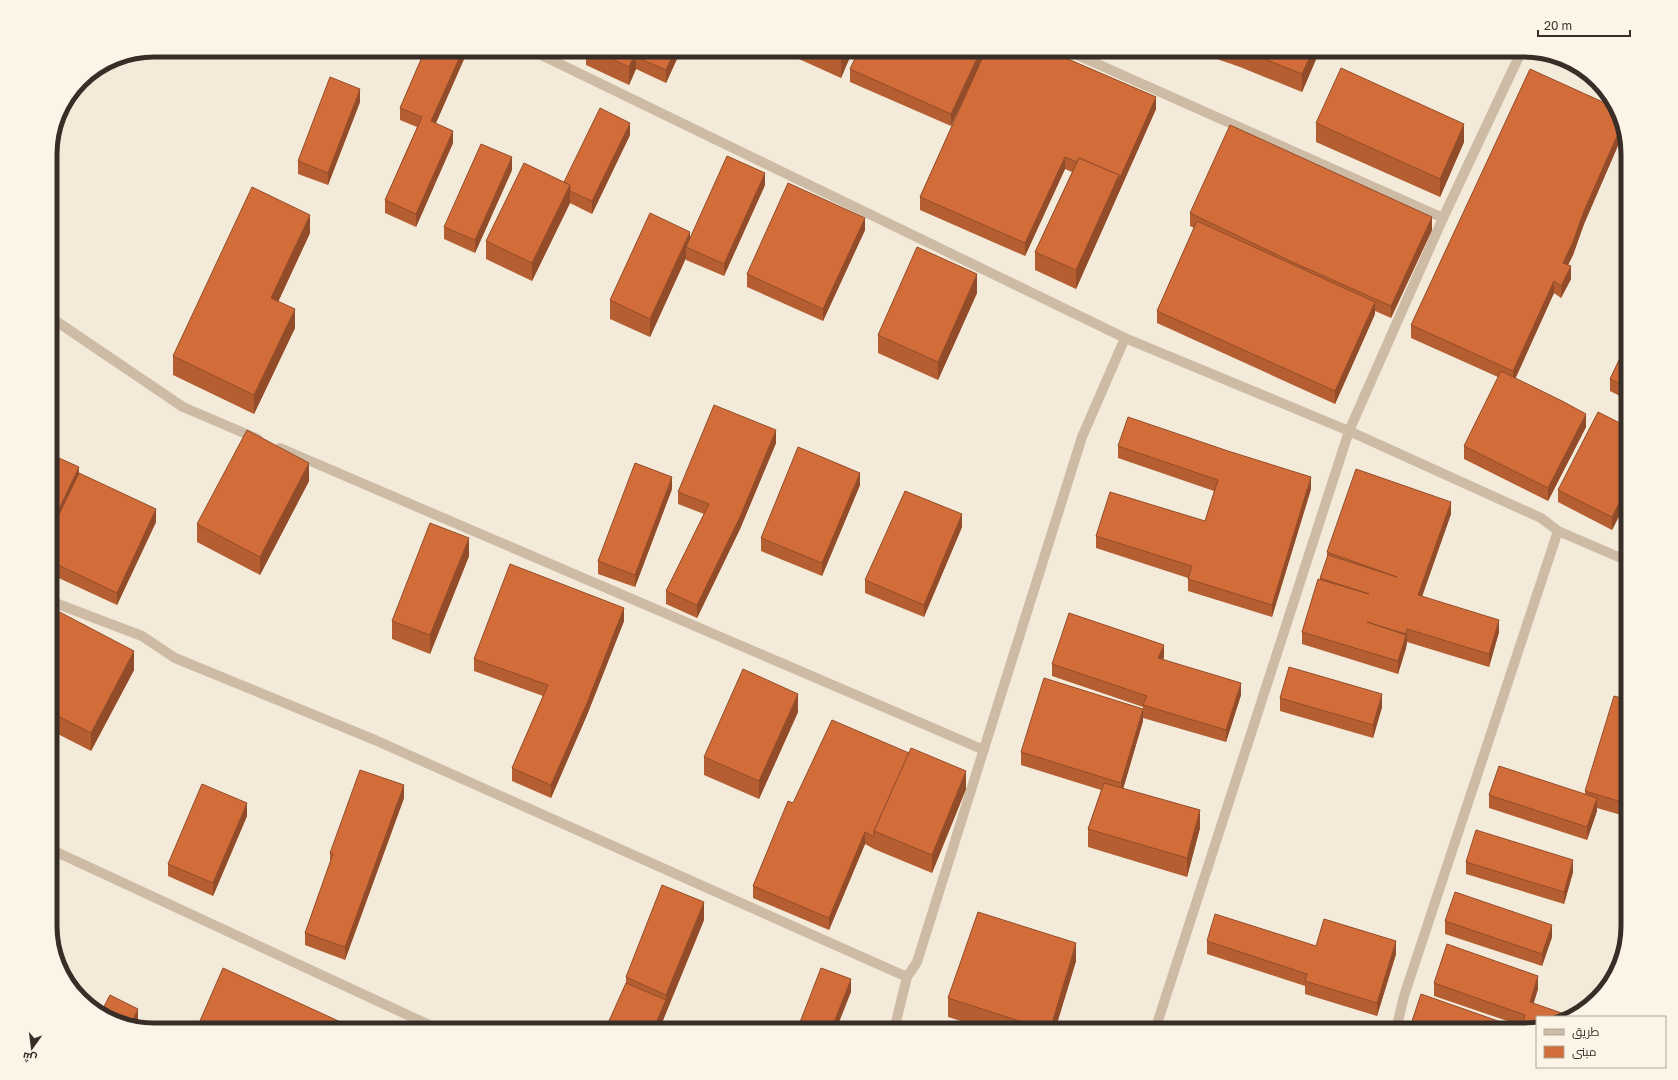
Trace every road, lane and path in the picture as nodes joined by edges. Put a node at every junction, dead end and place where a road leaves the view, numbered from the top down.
1 (545, 57) edge
2 (1094, 57) edge
3 (1519, 57) edge
4 (1443, 218) junction
5 (57, 322) edge
6 (1125, 338) junction
7 (1349, 431) junction
8 (1558, 531) junction
9 (1621, 559) edge
10 (57, 604) edge
11 (984, 750) junction
12 (57, 851) edge
13 (907, 977) junction
14 (425, 1023) edge
15 (896, 1023) edge
16 (1157, 1023) edge
17 (1398, 1023) edge

1 - 6 street
2 - 4 street
3 - 4 street
4 - 7 street
5 - 11 street
6 - 7 street
6 - 11 street
7 - 8 street
7 - 16 street
8 - 9 street
8 - 17 street
10 - 13 street
11 - 13 street
12 - 14 street
13 - 15 street

